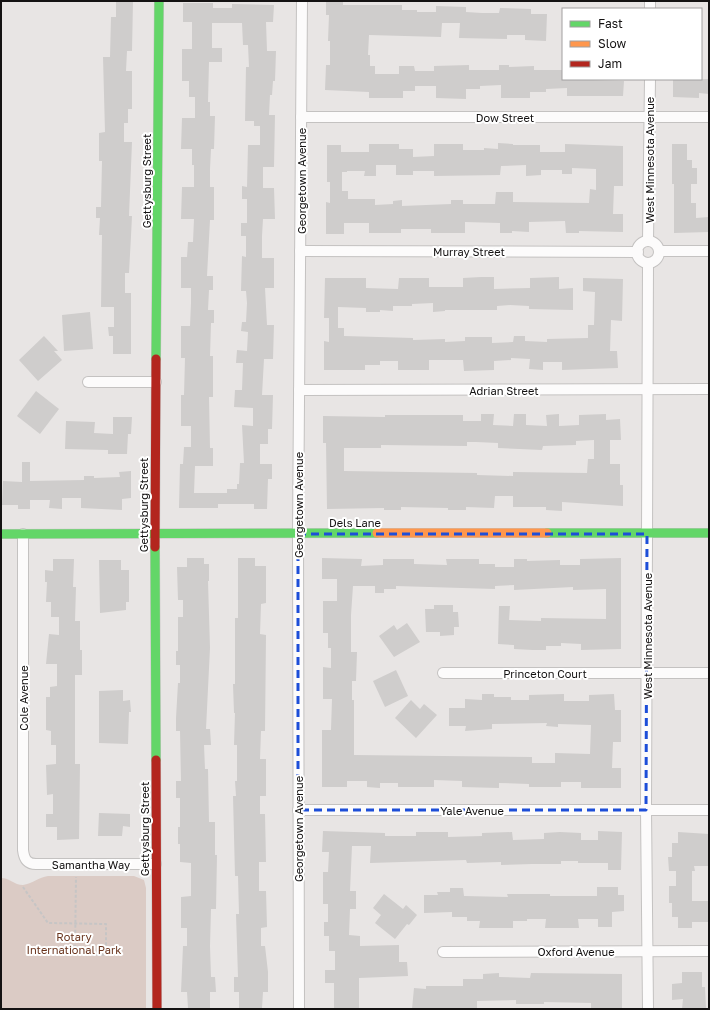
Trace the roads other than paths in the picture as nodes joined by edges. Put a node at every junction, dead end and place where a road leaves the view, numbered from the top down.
1 (159, 1) edge
2 (302, 1) edge
3 (650, 80) edge
4 (301, 117) junction
5 (650, 117) junction
6 (709, 117) edge
7 (648, 241) junction
8 (300, 251) junction
9 (659, 251) junction
10 (709, 251) edge
11 (638, 252) junction
12 (648, 263) junction
13 (88, 382) dead end
14 (156, 382) junction
15 (647, 389) junction
16 (709, 389) edge
17 (299, 390) junction
18 (709, 533) edge
19 (1, 534) edge
20 (23, 534) junction
21 (155, 534) junction
22 (298, 534) junction
23 (647, 534) junction
24 (443, 673) dead end
25 (647, 673) junction
26 (709, 673) edge
27 (298, 810) junction
28 (646, 810) junction
29 (709, 810) edge
30 (26, 861) joint
31 (156, 864) junction
32 (648, 951) junction
33 (709, 951) edge
34 (443, 952) dead end
35 (157, 1009) edge
36 (299, 1009) edge
37 (648, 1009) edge

1 - 14 street, Gettysburg Street
2 - 4 street, Georgetown Avenue
3 - 5 street, West Minnesota Avenue
4 - 5 street, Dow Street
4 - 8 street, Georgetown Avenue
5 - 6 street, Dow Street
5 - 7 street, West Minnesota Avenue
7 - 9 street
7 - 11 street
8 - 11 street, Murray Street
8 - 17 street, Georgetown Avenue
9 - 10 street
9 - 12 street
11 - 12 street
12 - 15 street, West Minnesota Avenue
13 - 14 street
14 - 21 street, Gettysburg Street
15 - 16 street, Adrian Street
15 - 17 street, Adrian Street
15 - 23 street, West Minnesota Avenue
17 - 22 street, Georgetown Avenue
18 - 23 street, Dels Lane
19 - 20 street, Dels Lane
20 - 21 street, Dels Lane
20 - 30 street, Cole Avenue
21 - 22 street, Dels Lane
21 - 31 street, Gettysburg Street
22 - 23 street, Dels Lane
22 - 27 street, Georgetown Avenue
23 - 25 street, West Minnesota Avenue
24 - 25 street, Princeton Court
25 - 26 street, Princeton Court
25 - 28 street, West Minnesota Avenue
27 - 28 street, Yale Avenue
27 - 36 street, Georgetown Avenue
28 - 29 street, Yale Avenue
28 - 32 street, West Minnesota Avenue
30 - 31 street, Samantha Way
31 - 35 street, Gettysburg Street
32 - 33 street, Oxford Avenue
32 - 34 street, Oxford Avenue
32 - 37 street, West Minnesota Avenue

